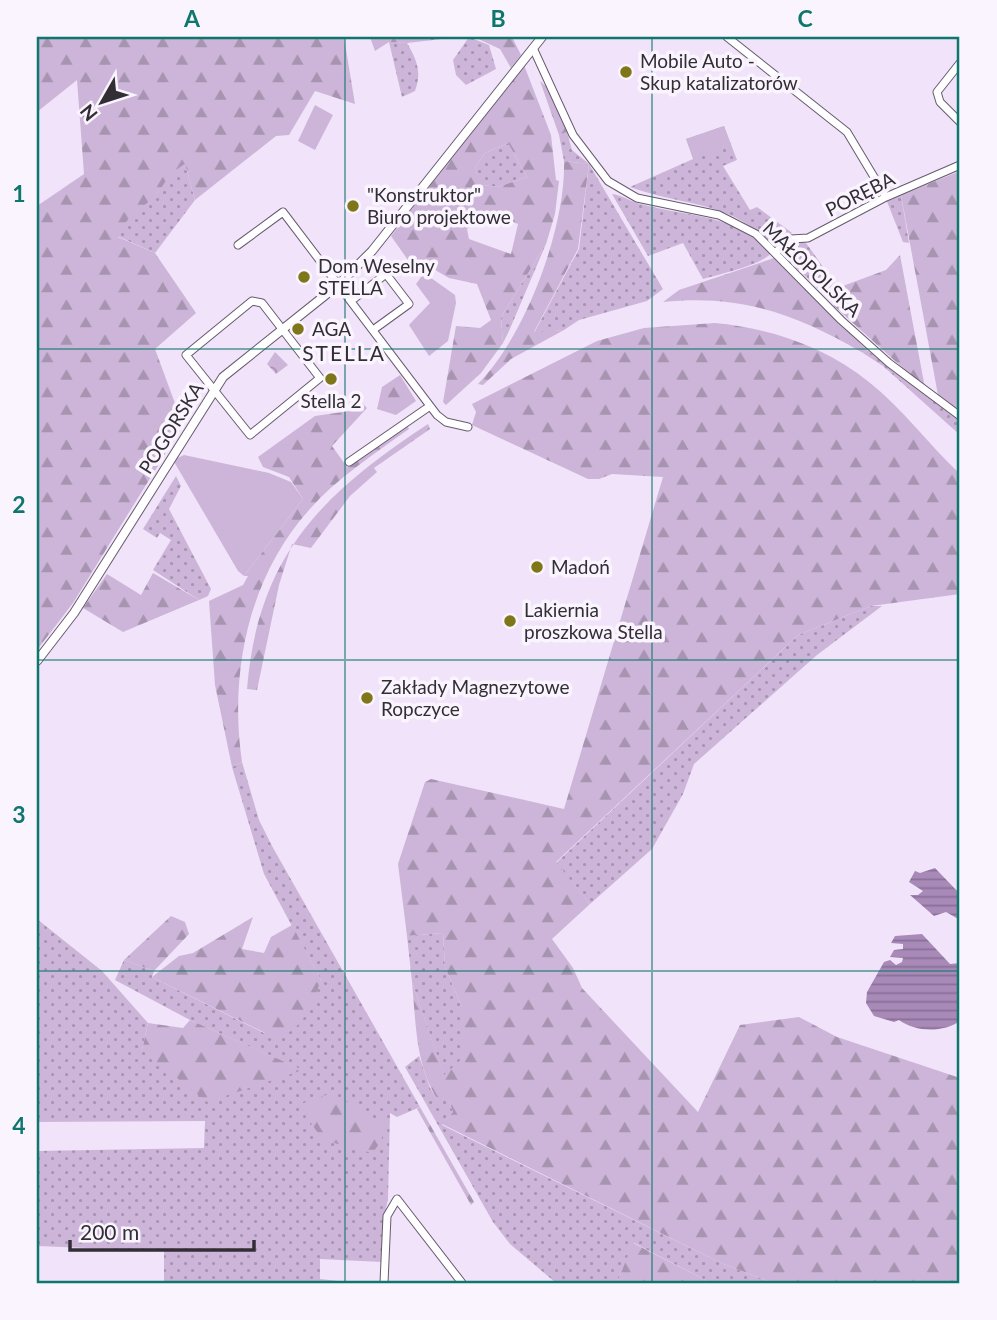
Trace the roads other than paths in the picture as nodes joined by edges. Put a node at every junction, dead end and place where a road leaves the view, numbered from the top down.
1 (542, 37) edge
2 (727, 37) edge
3 (533, 48) junction
4 (960, 63) edge
5 (960, 122) edge
6 (960, 165) edge
7 (886, 197) junction
8 (238, 245) dead end
9 (777, 251) junction
10 (338, 285) junction
11 (351, 301) junction
12 (282, 330) junction
13 (373, 330) junction
14 (214, 389) junction
15 (430, 406) junction
16 (960, 416) edge
17 (468, 426) dead end
18 (349, 462) dead end
19 (37, 661) edge
20 (384, 1283) edge
21 (462, 1283) edge

1 - 3 street, POGORSKA
2 - 7 street
3 - 9 street, MAŁOPOLSKA
3 - 10 street, POGORSKA
4 - 5 street
6 - 7 street, PORĘBA
7 - 9 street, PORĘBA
8 - 10 street
9 - 16 street, MAŁOPOLSKA
10 - 11 street
10 - 12 street, POGORSKA
11 - 13 street
11 - 13 street
12 - 14 street, POGORSKA
12 - 14 street
12 - 14 street
13 - 15 street
14 - 19 street, POGORSKA
15 - 17 street
15 - 18 street
20 - 21 street

